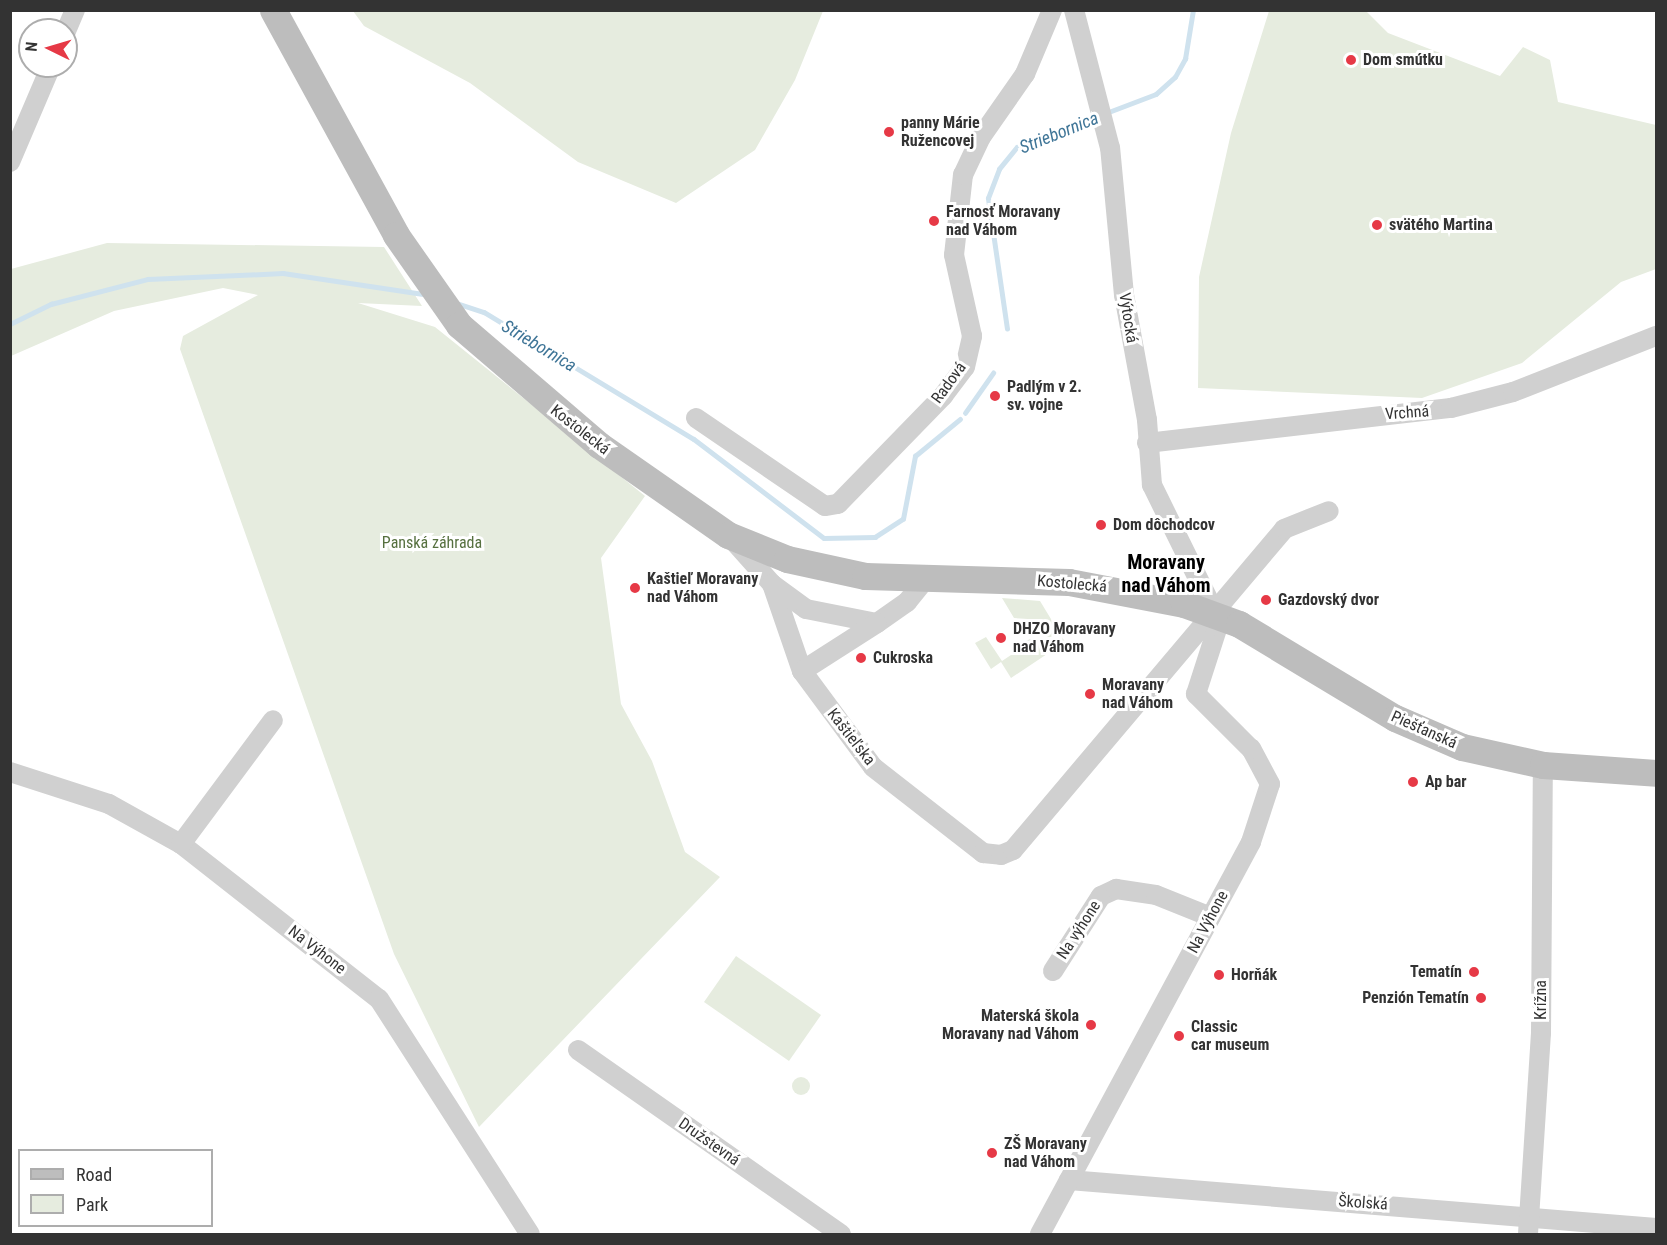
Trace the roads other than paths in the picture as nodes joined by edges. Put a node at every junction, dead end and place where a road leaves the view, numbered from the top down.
1 (273, 10) edge
2 (1052, 10) edge
3 (1074, 10) edge
4 (44, 78) edge
5 (17, 128) edge
6 (10, 162) edge
7 (1656, 336) edge
8 (696, 418) dead end
9 (1147, 443) junction
10 (1329, 512) dead end
11 (728, 535) junction
12 (925, 580) junction
13 (772, 584) junction
14 (1215, 613) junction
15 (877, 623) junction
16 (802, 671) junction
17 (273, 720) dead end
18 (1543, 765) junction
19 (10, 772) edge
20 (1656, 772) edge
21 (181, 844) junction
22 (1211, 917) junction
23 (1053, 970) dead end
24 (578, 1050) dead end
25 (1069, 1180) junction
26 (1528, 1225) edge
27 (1656, 1228) edge
28 (530, 1234) edge
29 (841, 1234) edge
30 (1040, 1234) edge

1 - 11 main road, Kostolecká
2 - 8 street, Radová
3 - 9 street, Výtocká
4 - 5 street
5 - 6 street
7 - 9 street, Vrchná
9 - 14 street, Výtocká
10 - 14 street
11 - 12 main road, Kostolecká
11 - 13 street, Kostolecká
12 - 14 main road, Kostolecká
12 - 15 street
13 - 15 street, Kostolecká
13 - 16 street, Kostolecká
14 - 16 street, Kaštieľska
14 - 18 main road, Piešťanská
14 - 22 street, Na Výhone
15 - 16 street
17 - 21 street
18 - 20 main road, Piešťanská
18 - 26 street, Krížna
19 - 21 street, Na Výhone
21 - 28 street, Na Výhone
22 - 23 street, Na výhone
22 - 25 street, Na Výhone
24 - 29 street, Družstevná
25 - 26 street, Školská
25 - 30 street, Na Výhone
26 - 27 street, Školská

